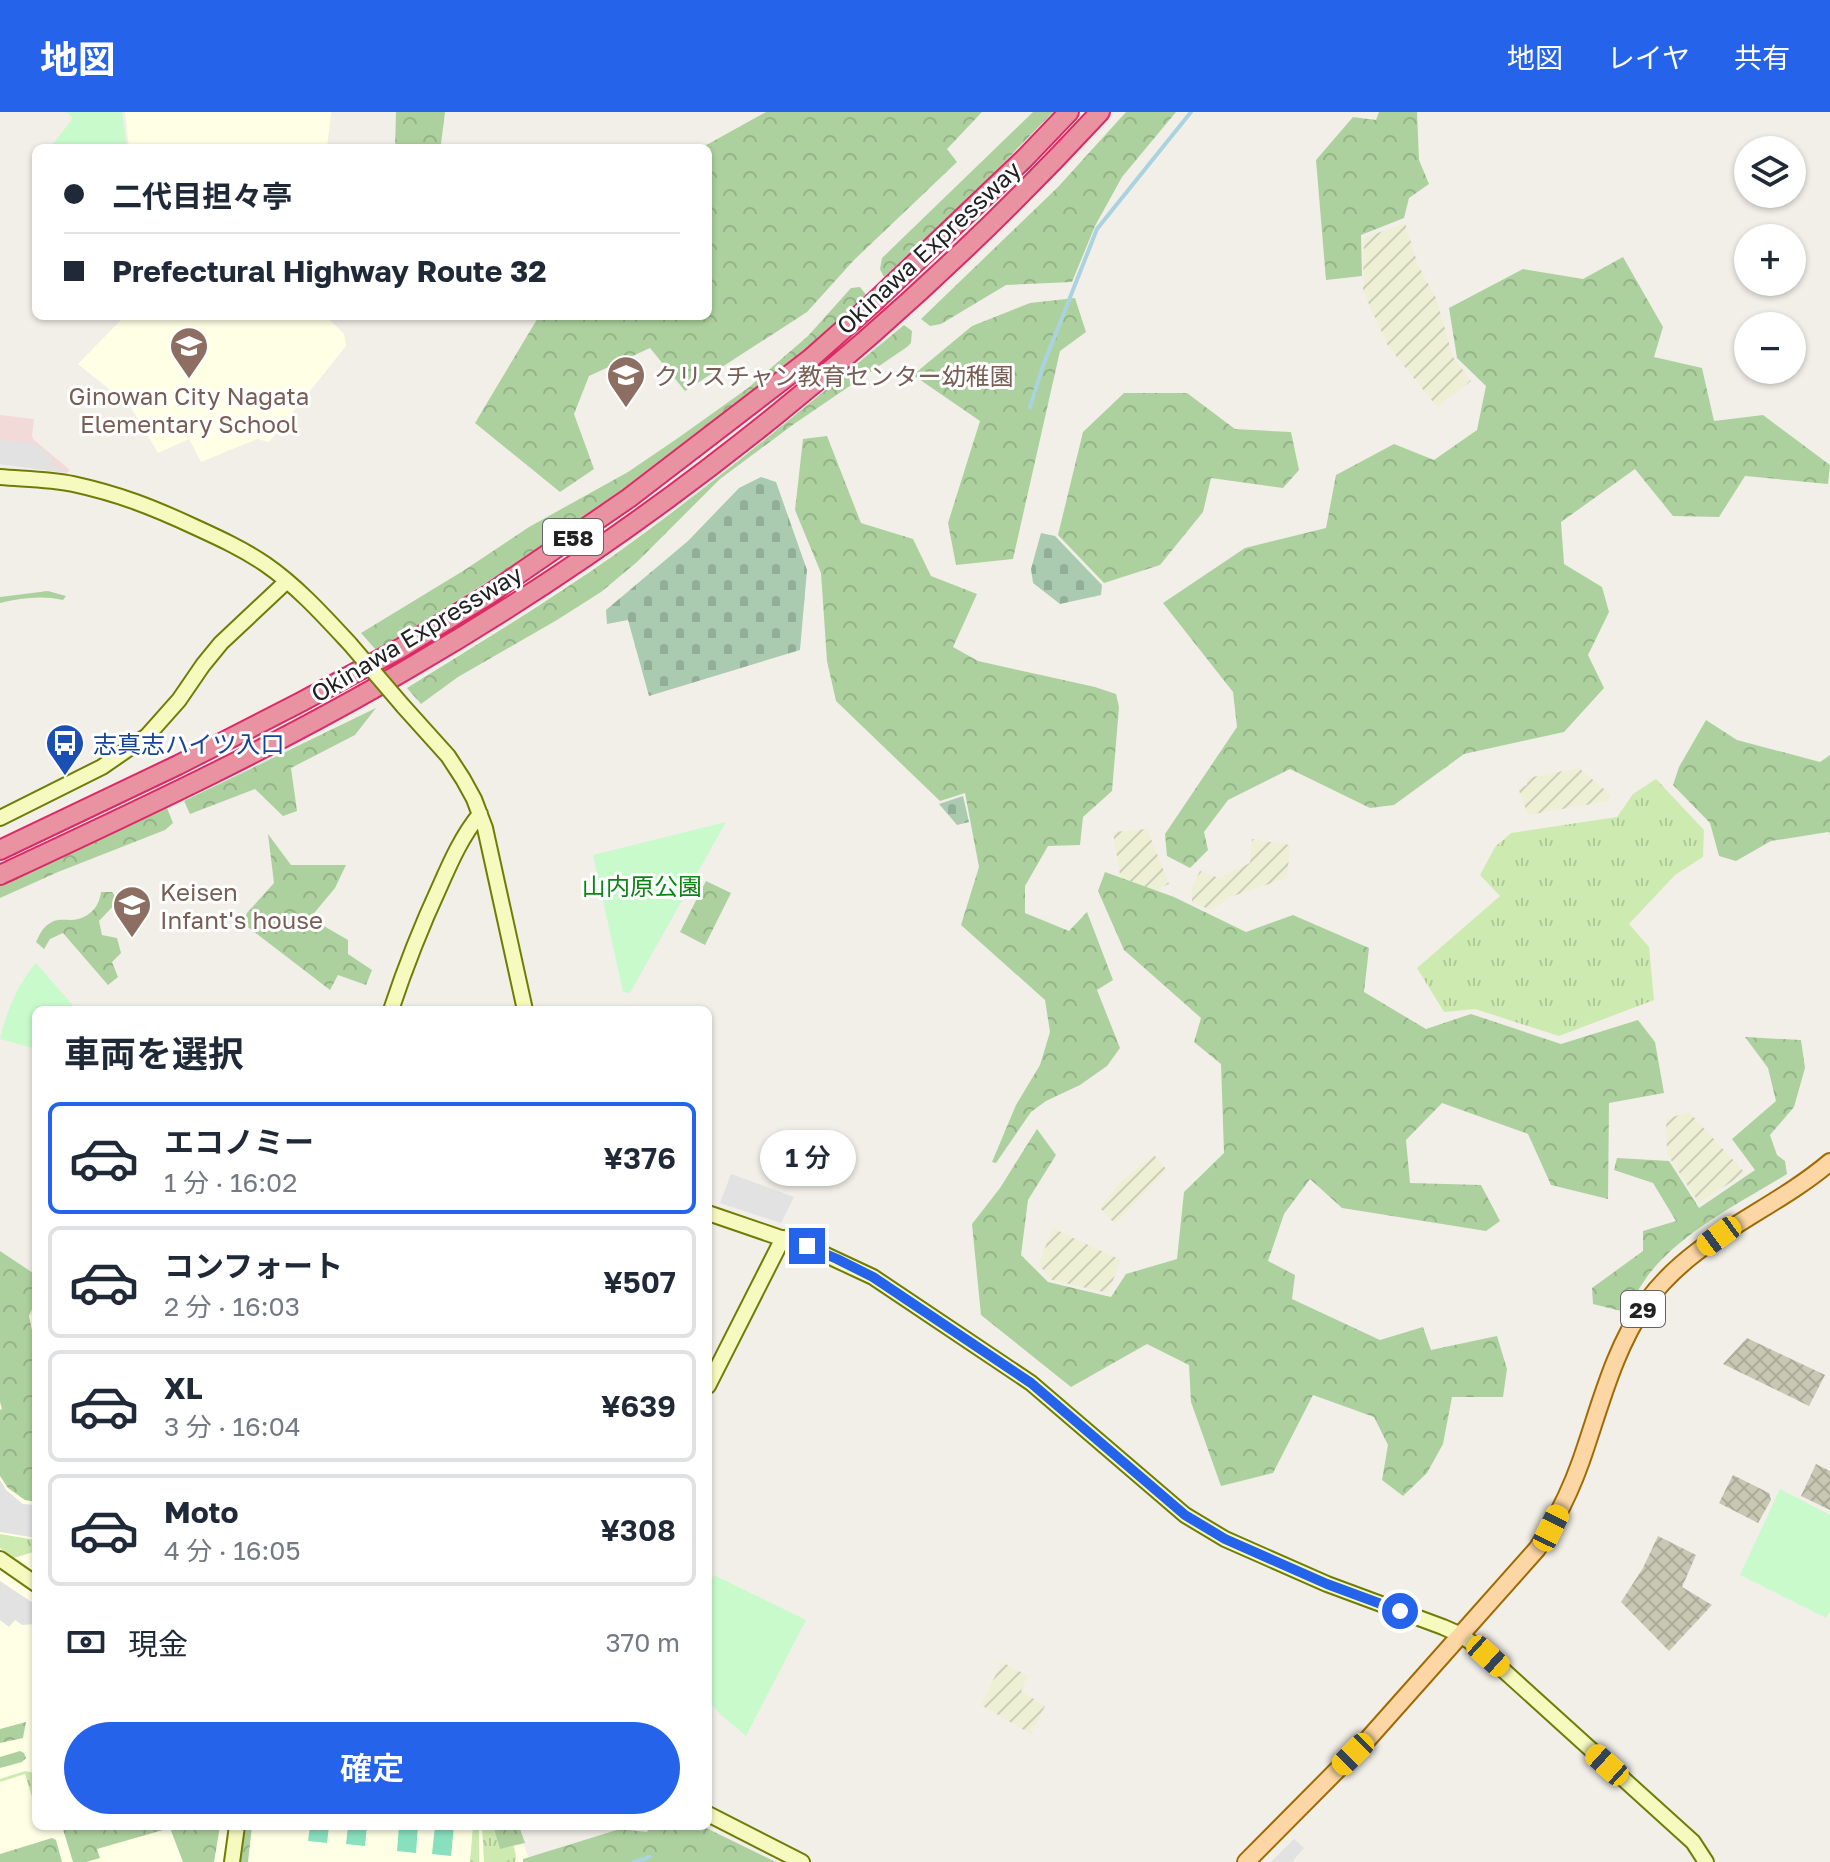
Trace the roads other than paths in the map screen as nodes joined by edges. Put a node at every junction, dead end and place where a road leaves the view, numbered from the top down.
1 (1069, 112) edge
2 (1100, 112) edge
3 (0, 477) edge
4 (287, 581) junction
5 (480, 814) junction
6 (0, 818) edge
7 (0, 850) edge
8 (0, 875) edge
9 (392, 1006) edge
10 (524, 1006) edge
11 (1830, 1162) edge
12 (712, 1214) edge
13 (783, 1238) junction
14 (712, 1378) edge
15 (0, 1559) edge
16 (32, 1581) edge
17 (1461, 1635) junction
18 (712, 1816) edge
19 (236, 1830) edge
20 (232, 1862) edge
21 (802, 1862) edge
22 (1246, 1862) edge
23 (1706, 1862) edge

1 - 7 highway, Okinawa Expressway / E58
2 - 8 highway, Okinawa Expressway / E58
3 - 4 main road
4 - 5 main road, bridge
4 - 6 main road
5 - 9 main road
5 - 10 main road
11 - 17 main road, 29
12 - 13 main road
13 - 14 main road
13 - 17 main road
15 - 16 main road
17 - 22 main road, 29
17 - 23 main road
18 - 21 main road
19 - 20 main road

